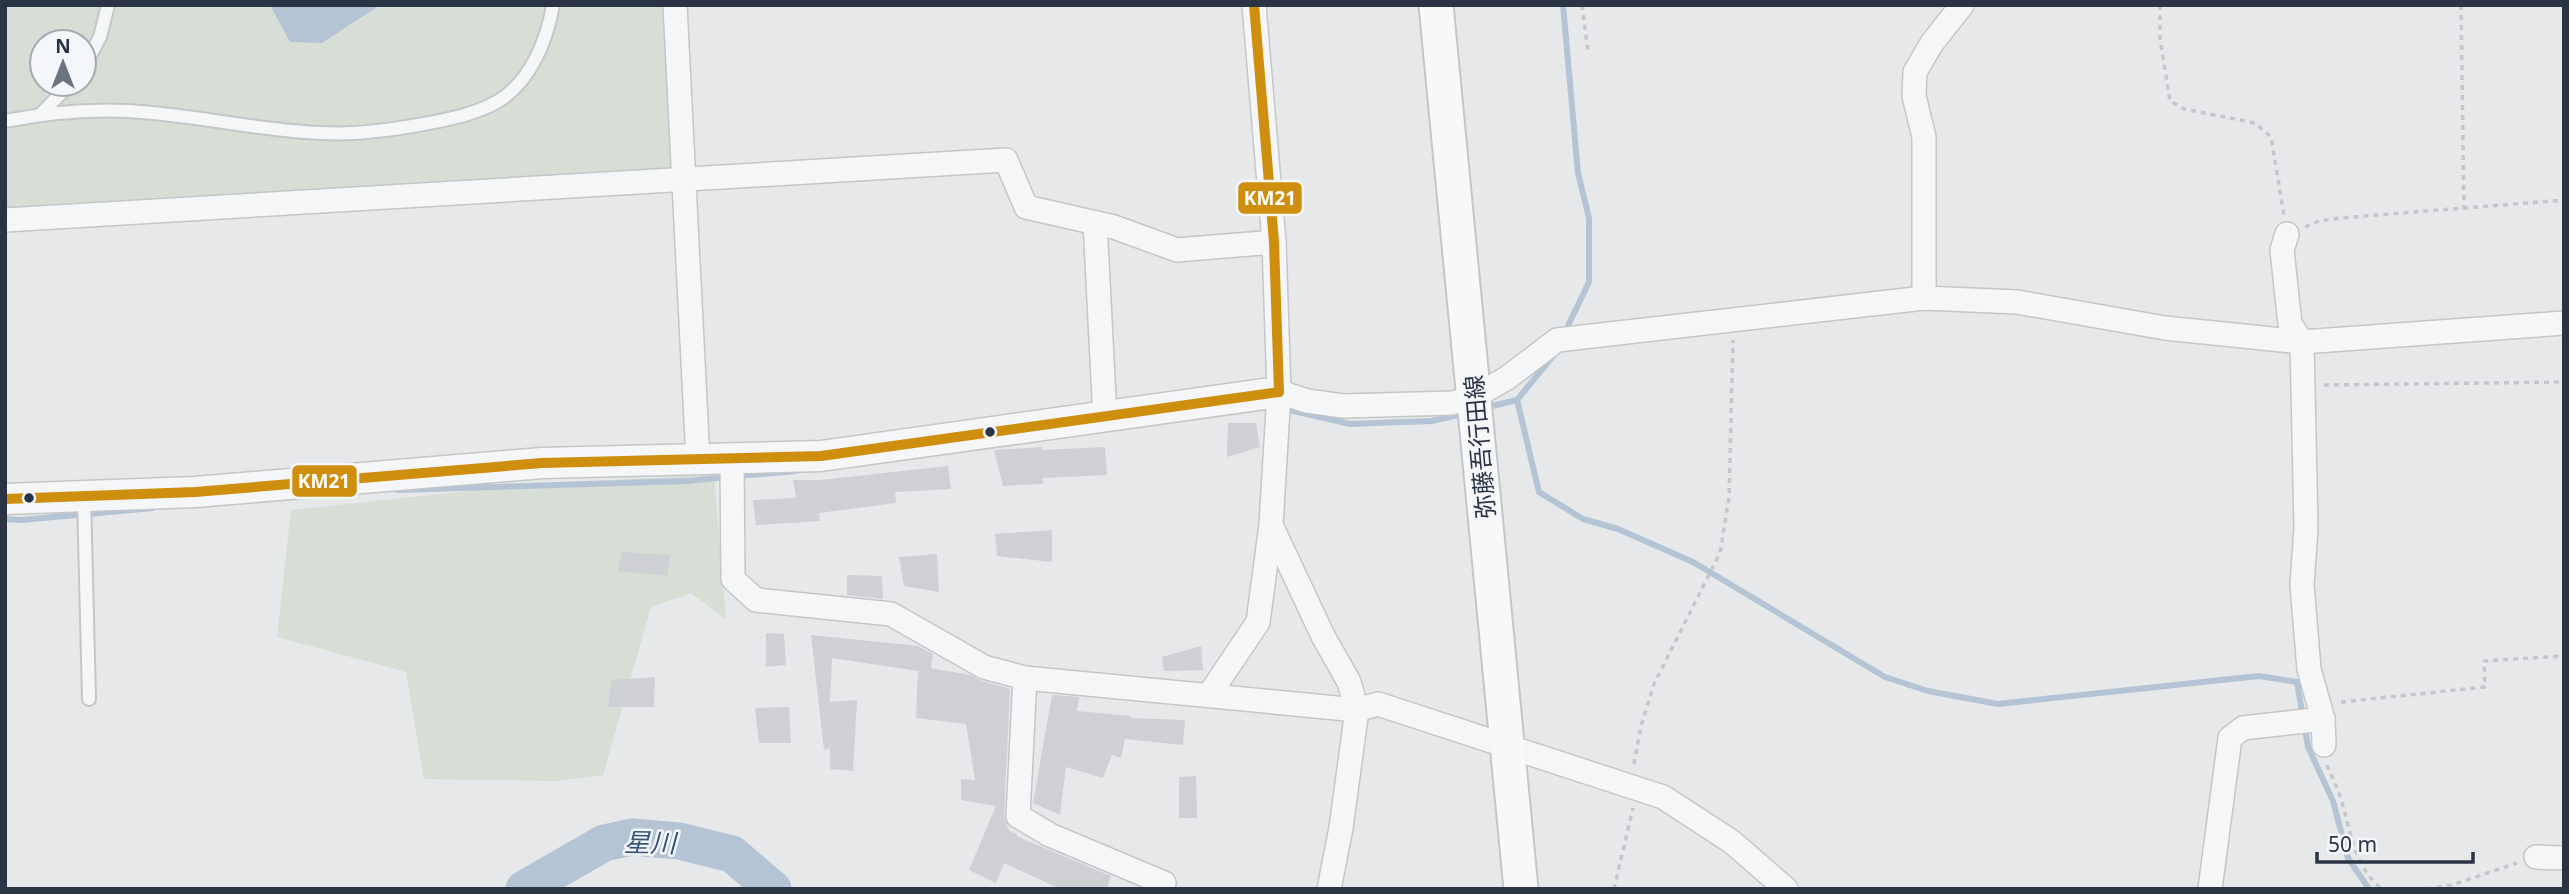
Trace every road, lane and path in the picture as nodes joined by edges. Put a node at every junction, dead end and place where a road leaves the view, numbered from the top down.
1 (108, 5) edge
2 (553, 5) edge
3 (675, 5) edge
4 (1254, 5) edge
5 (1436, 5) edge
6 (1582, 5) edge
7 (1962, 5) edge
8 (2160, 5) edge
9 (2461, 5) edge
10 (98, 41) edge
11 (1588, 52) dead end
12 (56, 98) edge
13 (41, 114) junction
14 (5, 121) edge
15 (682, 180) junction
16 (2564, 200) edge
17 (2464, 209) junction
18 (5, 220) edge
19 (1095, 223) junction
20 (2287, 234) junction
21 (1274, 242) junction
22 (1924, 298) junction
23 (1733, 320) junction
24 (2564, 323) edge
25 (2302, 342) junction
26 (2564, 382) edge
27 (2303, 385) junction
28 (1279, 392) junction
29 (1474, 397) junction
30 (1105, 417) junction
31 (732, 458) junction
32 (698, 460) junction
33 (84, 497) junction
34 (5, 499) edge
35 (1271, 525) junction
36 (2564, 656) edge
37 (1025, 678) junction
38 (1209, 695) junction
39 (89, 699) dead end
40 (1357, 710) junction
41 (2321, 712) junction
42 (2324, 745) joint
43 (1508, 747) junction
44 (1634, 788) junction
45 (2536, 857) joint
46 (2564, 858) edge
47 (1161, 889) edge
48 (1329, 889) edge
49 (1521, 889) edge
50 (1614, 889) edge
51 (1786, 889) edge
52 (2210, 889) edge
53 (2382, 889) edge
54 (2427, 889) edge

1 - 10 lane
2 - 13 lane
3 - 15 street
4 - 21 street
5 - 29 main road, 弥藤吾行田線
6 - 11 path
7 - 22 street
8 - 20 path
9 - 17 path
12 - 13 lane
13 - 14 lane
15 - 18 street
15 - 19 street
15 - 32 street
16 - 17 path
17 - 20 path
19 - 21 street
19 - 30 street
20 - 25 street
21 - 28 street
22 - 23 street
22 - 25 street
23 - 29 street
23 - 44 path
24 - 25 street
25 - 27 street
26 - 27 path
27 - 41 street
28 - 29 street
28 - 30 street
28 - 35 street
29 - 43 main road, 弥藤吾行田線
30 - 31 street
31 - 32 street
31 - 37 street
32 - 33 street
33 - 34 street
33 - 39 lane
35 - 38 street
35 - 40 street
36 - 41 path
37 - 38 street
37 - 47 street
38 - 40 street
40 - 43 street
40 - 48 street
41 - 42 street
41 - 52 street
42 - 53 path
43 - 44 street
43 - 49 main road, 弥藤吾行田線
44 - 50 path
44 - 51 street
45 - 46 street
45 - 54 path

